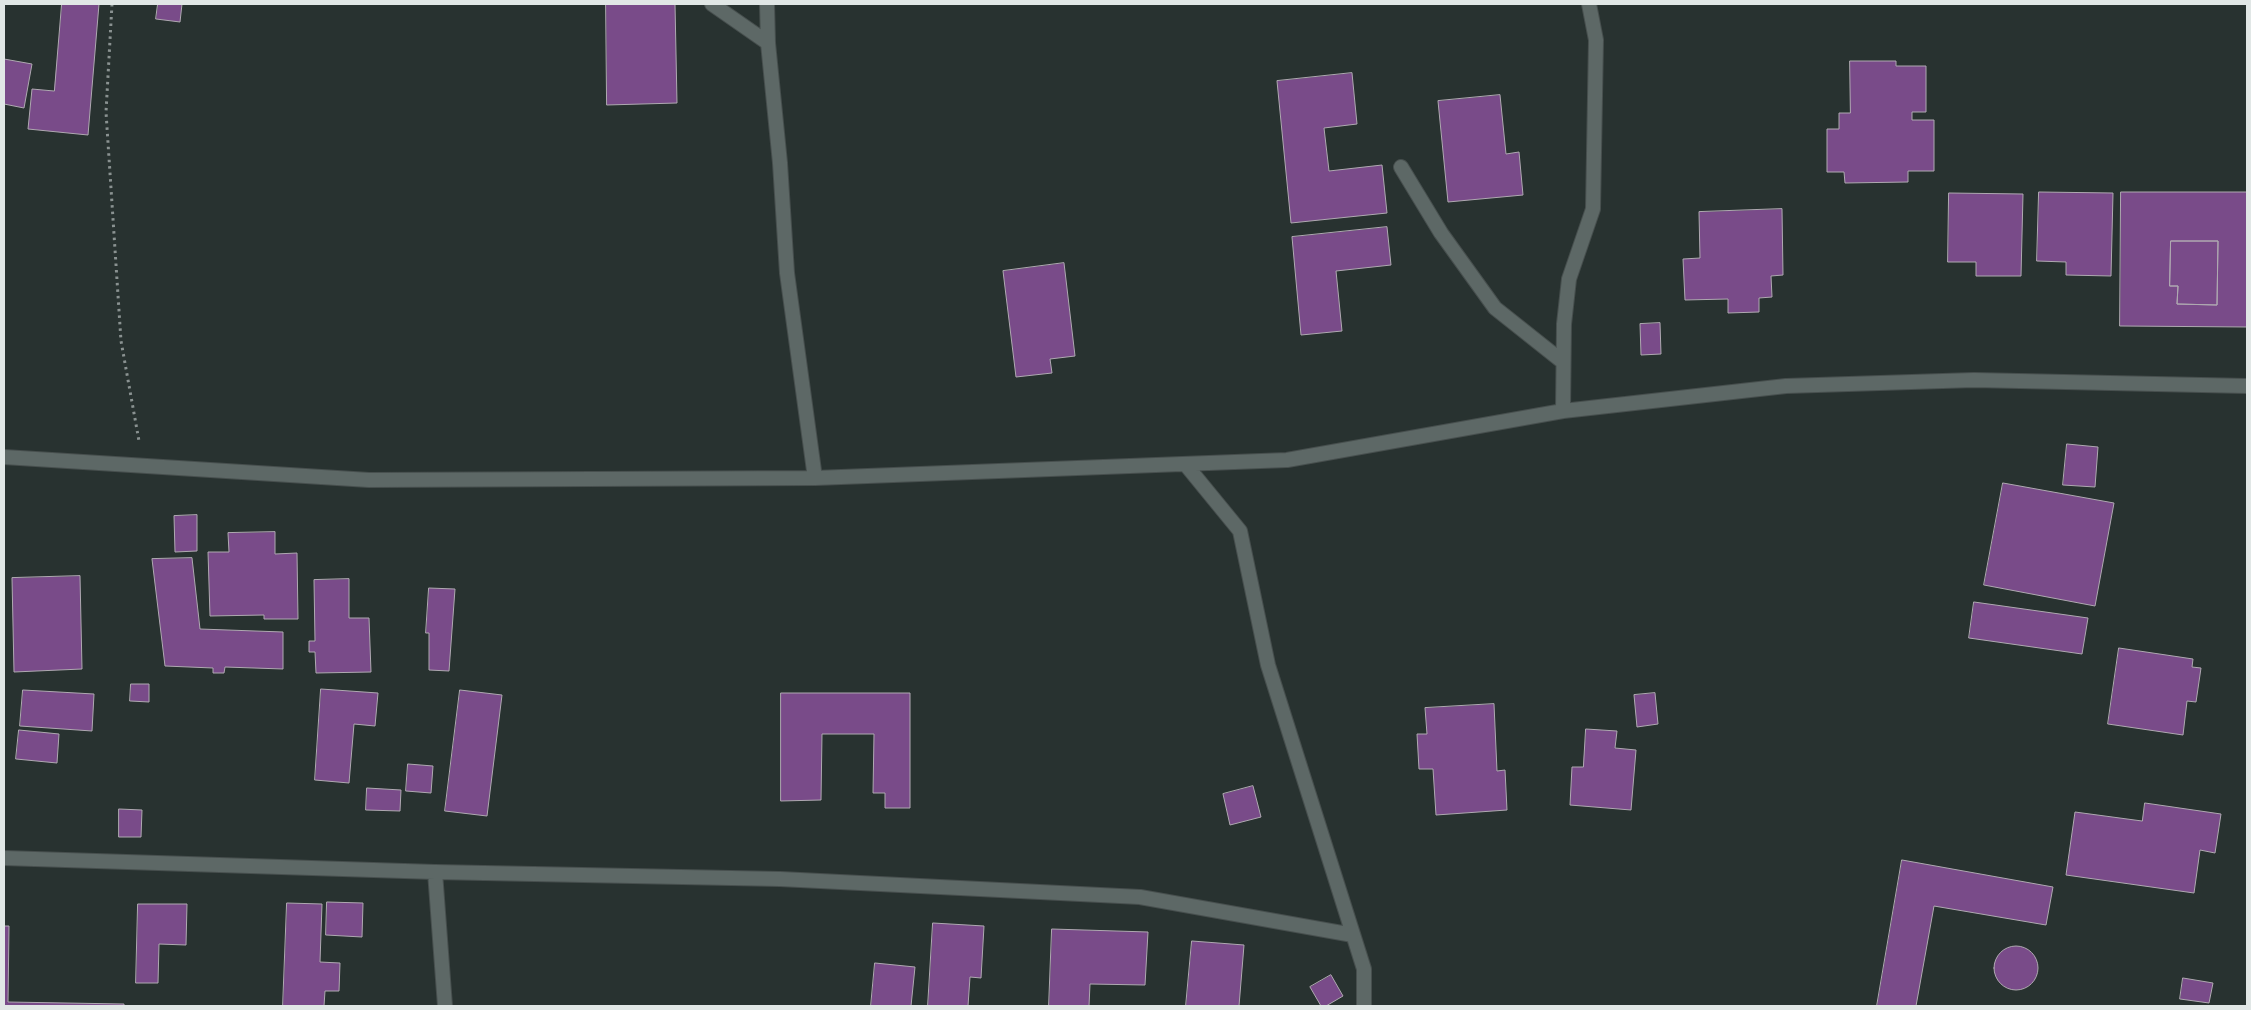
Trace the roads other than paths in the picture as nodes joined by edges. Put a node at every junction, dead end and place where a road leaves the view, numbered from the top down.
1 (712, 4) edge
2 (767, 4) edge
3 (1590, 4) edge
4 (768, 42) junction
5 (1401, 167) dead end
6 (1563, 362) junction
7 (2247, 386) edge
8 (1563, 411) junction
9 (4, 457) edge
10 (1186, 465) junction
11 (815, 478) junction
12 (4, 858) edge
13 (435, 872) junction
14 (1353, 935) junction
15 (445, 1006) edge
16 (1364, 1006) edge

1 - 4 street
2 - 4 street
3 - 6 street
4 - 11 street
5 - 6 street
6 - 8 street
7 - 8 street
8 - 10 street
9 - 11 street
10 - 11 street
10 - 14 street
12 - 13 street
13 - 14 street
13 - 15 street
14 - 16 street

